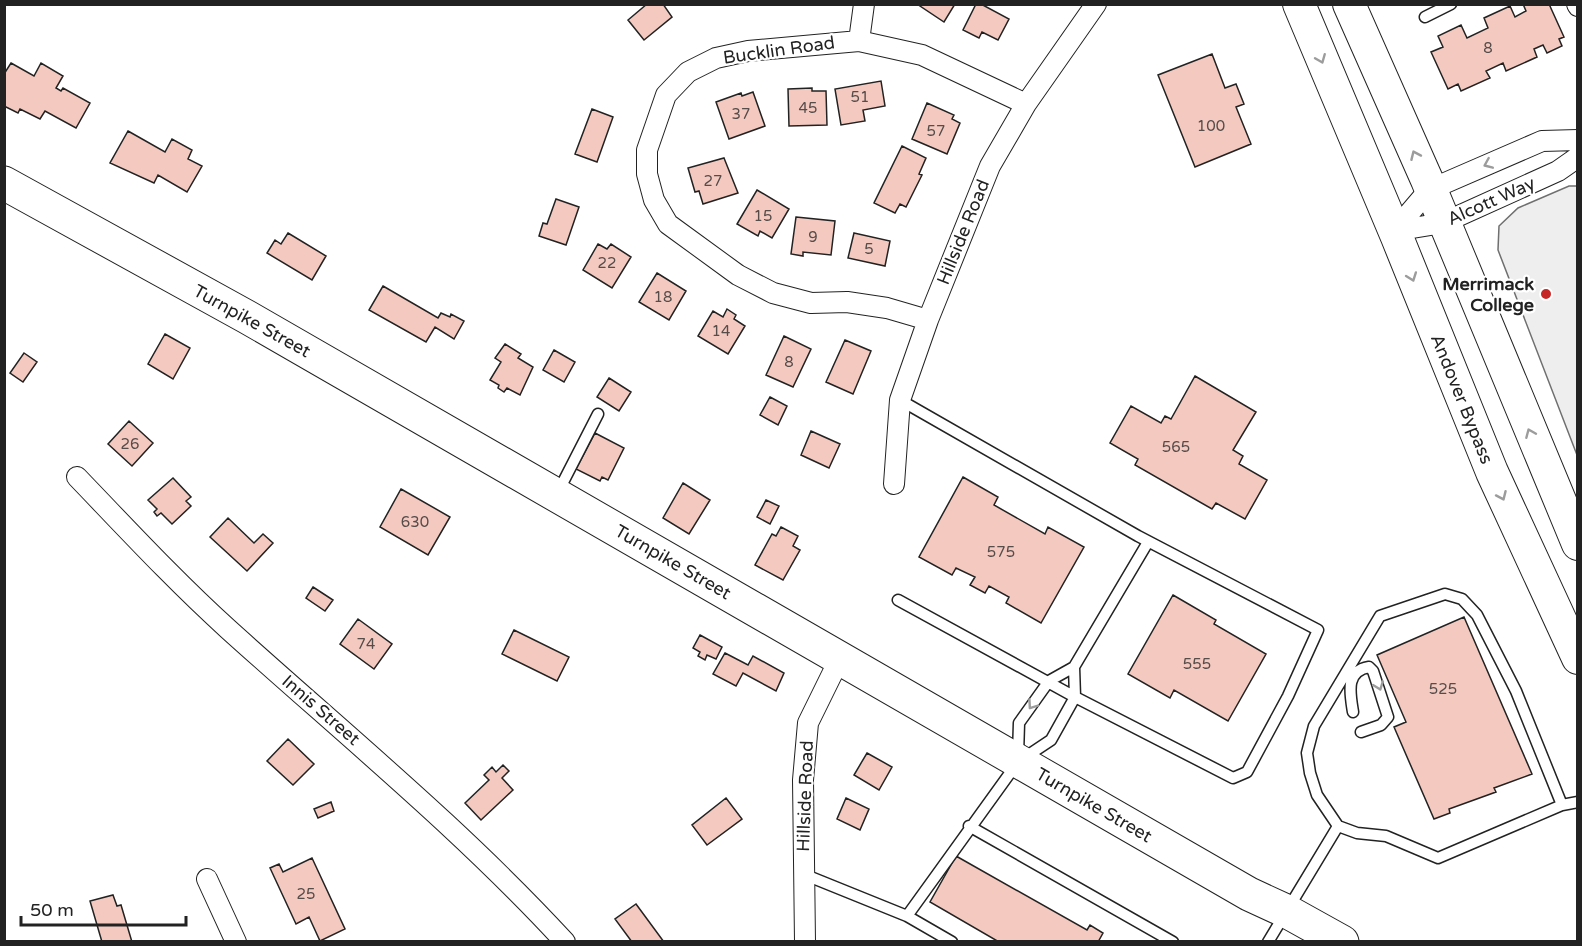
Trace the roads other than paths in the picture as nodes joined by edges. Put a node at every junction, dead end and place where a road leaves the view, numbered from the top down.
1 (864, 4) edge
2 (1096, 4) edge
3 (1299, 4) edge
4 (1349, 4) edge
5 (1451, 4) edge
6 (1425, 17) dead end
7 (859, 41) junction
8 (1026, 104) junction
9 (1578, 140) edge
10 (1578, 157) edge
11 (4, 183) edge
12 (1429, 190) junction
13 (1443, 224) junction
14 (1394, 231) junction
15 (928, 320) junction
16 (900, 400) junction
17 (598, 414) dead end
18 (77, 477) dead end
19 (894, 484) dead end
20 (556, 495) junction
21 (1148, 542) junction
22 (1578, 544) edge
23 (898, 600) dead end
24 (840, 658) junction
25 (1578, 658) edge
26 (1074, 668) junction
27 (1049, 681) junction
28 (1075, 697) junction
29 (1353, 712) dead end
30 (1361, 732) dead end
31 (1018, 762) junction
32 (1578, 802) edge
33 (1562, 805) junction
34 (969, 826) junction
35 (1338, 826) junction
36 (802, 874) junction
37 (207, 879) dead end
38 (1288, 912) junction
39 (907, 916) junction
40 (237, 942) edge
41 (565, 942) edge
42 (805, 942) edge
43 (952, 942) edge
44 (1173, 942) edge
45 (1268, 942) edge
46 (1342, 942) edge

1 - 7 street
2 - 8 street, Hillside Road
3 -> 14 main road, Andover Bypass
12 -> 4 main road
5 - 6 lane
7 - 8 street, Bucklin Road
7 - 15 street, Bucklin Road
8 - 15 street, Hillside Road
9 -> 12 street, Alcott Way
10 - 13 street, Alcott Way
11 - 20 highway, Turnpike Street
12 - 13 main road
12 - 14 street, Alcott Way
13 - 14 street, Alcott Way
22 -> 13 main road
14 -> 25 main road, Andover Bypass
15 - 16 street, Hillside Road
16 - 19 street, Hillside Road
16 - 21 lane
17 - 20 lane
18 - 41 street, Innis Street
20 - 24 highway, Turnpike Street
21 - 26 lane
21 - 28 lane
23 - 27 lane
24 - 31 highway, Turnpike Street
24 - 36 street, Hillside Road
26 - 27 lane
26 - 28 lane
27 - 28 lane
27 -> 31 lane
28 - 31 lane
29 -> 30 lane
31 - 34 lane
31 - 38 highway, Turnpike Street
32 - 33 lane
33 - 35 lane
33 - 35 lane
34 - 39 lane
34 - 44 lane
35 - 38 lane
36 - 39 lane
36 - 42 street, Hillside Road
37 - 40 street
38 - 45 lane
38 - 46 highway, Turnpike Street
39 - 43 lane

